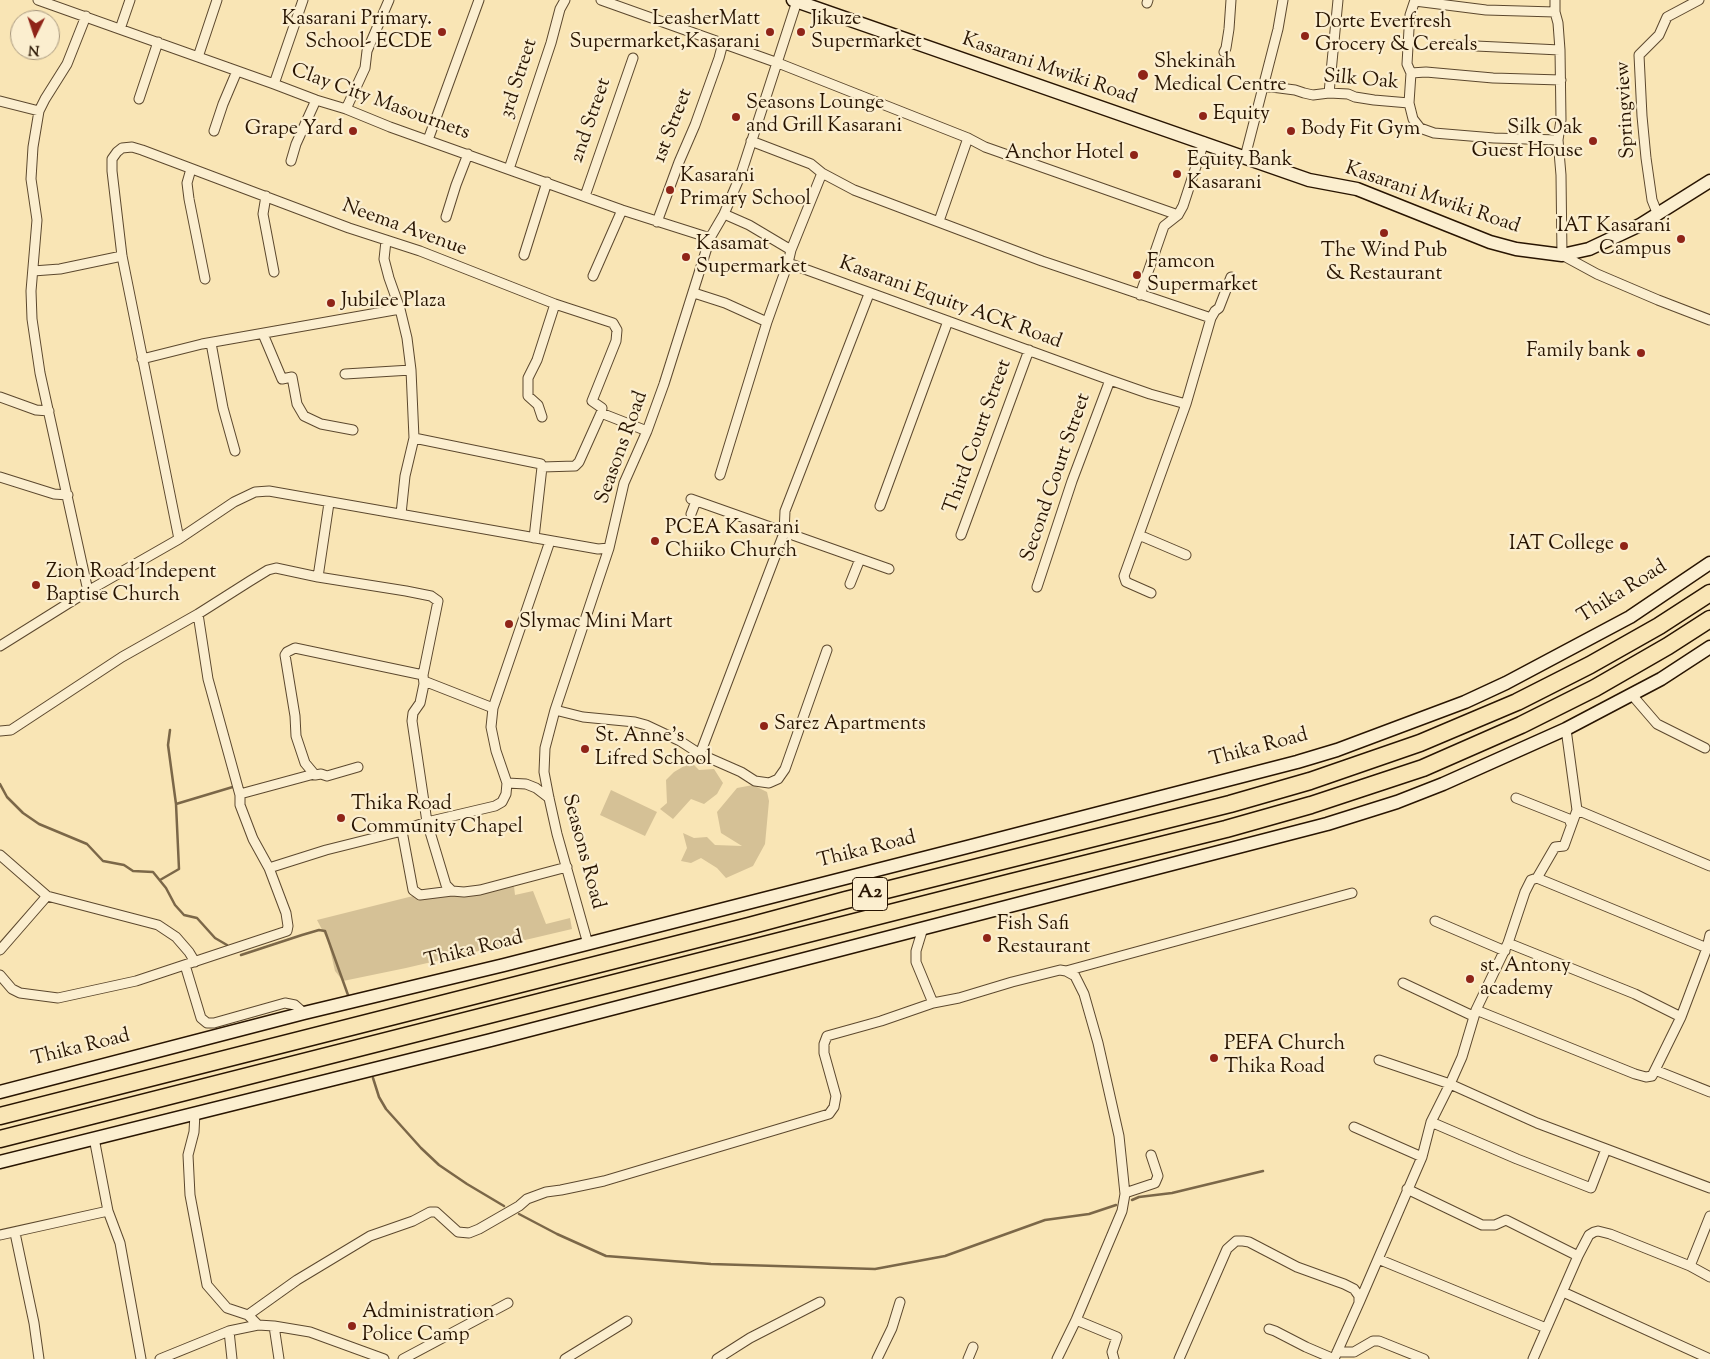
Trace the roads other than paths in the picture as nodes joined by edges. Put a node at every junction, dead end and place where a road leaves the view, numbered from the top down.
1 (40, 0) edge
2 (130, 0) edge
3 (217, 0) edge
4 (303, 0) edge
5 (389, 0) edge
6 (479, 0) edge
7 (565, 0) edge
8 (601, 0) edge
9 (1231, 0) edge
10 (1283, 0) edge
11 (1338, 0) edge
12 (1415, 0) edge
13 (1555, 0) edge
14 (1699, 0) edge
15 (795, 1) edge
16 (1555, 12) junction
17 (86, 16) junction
18 (120, 29) junction
19 (158, 42) junction
20 (723, 43) junction
21 (1455, 45) dead end
22 (1560, 50) junction
23 (1224, 52) dead end
24 (198, 57) junction
25 (633, 58) dead end
26 (778, 63) junction
27 (237, 71) junction
28 (1410, 73) junction
29 (1561, 80) junction
30 (274, 84) junction
31 (1264, 86) junction
32 (1329, 92) junction
33 (139, 99) dead end
34 (316, 100) junction
35 (0, 101) edge
36 (1409, 103) junction
37 (346, 109) junction
38 (40, 111) junction
39 (214, 131) dead end
40 (968, 138) junction
41 (428, 140) junction
42 (1558, 140) junction
43 (751, 141) junction
44 (1204, 142) junction
45 (468, 154) junction
46 (1245, 157) junction
47 (291, 161) dead end
48 (191, 169) junction
49 (509, 169) junction
50 (822, 173) junction
51 (1710, 181) edge
52 (547, 182) junction
53 (266, 196) junction
54 (585, 196) junction
55 (622, 210) junction
56 (724, 214) junction
57 (1178, 214) junction
58 (1658, 215) junction
59 (446, 217) dead end
60 (939, 221) junction
61 (657, 222) junction
62 (710, 238) junction
63 (386, 241) junction
64 (790, 250) junction
65 (524, 255) dead end
66 (1562, 255) junction
67 (122, 256) junction
68 (788, 263) junction
69 (33, 271) junction
70 (274, 272) dead end
71 (593, 276) dead end
72 (1231, 277) dead end
73 (205, 279) dead end
74 (694, 293) junction
75 (869, 294) junction
76 (1140, 295) junction
77 (555, 304) junction
78 (400, 309) junction
79 (1211, 318) junction
80 (1710, 320) edge
81 (948, 321) junction
82 (767, 322) junction
83 (263, 334) junction
84 (211, 343) junction
85 (1029, 350) junction
86 (142, 360) junction
87 (411, 370) junction
88 (344, 374) dead end
89 (1110, 380) junction
90 (0, 397) edge
91 (1186, 404) junction
92 (49, 411) junction
93 (601, 413) junction
94 (542, 417) dead end
95 (353, 430) dead end
96 (647, 431) junction
97 (414, 438) junction
98 (235, 451) dead end
99 (542, 467) junction
100 (720, 475) dead end
101 (0, 477) edge
102 (68, 495) junction
103 (329, 503) junction
104 (880, 506) dead end
105 (400, 514) junction
106 (691, 514) dead end
107 (784, 533) junction
108 (961, 535) dead end
109 (1138, 535) junction
110 (534, 538) junction
111 (179, 539) junction
112 (550, 541) junction
113 (609, 548) junction
114 (1186, 555) dead end
115 (860, 559) junction
116 (1710, 563) edge
117 (889, 569) dead end
118 (318, 577) junction
119 (850, 584) dead end
120 (1037, 587) dead end
121 (88, 591) junction
122 (1152, 593) dead end
123 (1710, 593) edge
124 (198, 614) junction
125 (1710, 620) edge
126 (0, 646) edge
127 (1710, 646) edge
128 (828, 650) dead end
129 (423, 678) junction
130 (1632, 695) junction
131 (493, 708) junction
132 (555, 710) junction
133 (1566, 729) junction
134 (0, 731) edge
135 (1705, 748) dead end
136 (700, 754) junction
137 (358, 767) dead end
138 (314, 774) junction
139 (508, 783) junction
140 (240, 794) junction
141 (549, 798) junction
142 (1516, 798) dead end
143 (1577, 810) junction
144 (427, 822) junction
145 (1571, 824) junction
146 (402, 831) junction
147 (0, 855) edge
148 (1710, 866) edge
149 (567, 867) junction
150 (269, 868) junction
151 (1538, 878) junction
152 (452, 891) junction
153 (1352, 893) dead end
154 (47, 896) junction
155 (1435, 921) dead end
156 (923, 928) junction
157 (1710, 935) edge
158 (588, 944) junction
159 (1507, 947) junction
160 (1707, 948) junction
161 (0, 950) edge
162 (195, 962) junction
163 (185, 965) junction
164 (1066, 971) junction
165 (0, 975) edge
166 (1404, 983) dead end
167 (933, 1004) junction
168 (304, 1013) junction
169 (1475, 1013) junction
170 (1680, 1017) junction
171 (1379, 1060) dead end
172 (1655, 1070) junction
173 (1450, 1084) junction
174 (0, 1092) edge
175 (1710, 1092) edge
176 (195, 1113) junction
177 (0, 1116) edge
178 (1431, 1122) junction
179 (1354, 1127) dead end
180 (94, 1138) junction
181 (0, 1139) edge
182 (1606, 1149) junction
183 (1151, 1155) dead end
184 (1422, 1156) junction
185 (0, 1162) edge
186 (1407, 1188) junction
187 (1710, 1188) edge
188 (1125, 1193) junction
189 (108, 1211) junction
190 (1710, 1216) edge
191 (15, 1233) junction
192 (0, 1235) edge
193 (1578, 1256) junction
194 (1378, 1259) junction
195 (1690, 1266) junction
196 (1710, 1276) edge
197 (1563, 1292) junction
198 (820, 1302) dead end
199 (900, 1302) dead end
200 (1359, 1302) junction
201 (508, 1303) dead end
202 (248, 1315) junction
203 (1076, 1320) junction
204 (627, 1321) dead end
205 (258, 1324) junction
206 (274, 1326) junction
207 (1546, 1328) junction
208 (1268, 1329) dead end
209 (229, 1331) junction
210 (973, 1347) dead end
211 (1335, 1357) edge
212 (165, 1358) edge
213 (39, 1359) edge
214 (141, 1359) edge
215 (232, 1359) edge
216 (279, 1359) edge
217 (384, 1359) edge
218 (403, 1359) edge
219 (565, 1359) edge
220 (717, 1359) edge
221 (877, 1359) edge
222 (968, 1359) edge
223 (1057, 1359) edge
224 (1114, 1359) edge
225 (1179, 1359) edge
226 (1424, 1359) edge
227 (1534, 1359) edge
228 (1710, 1359) edge

1 - 17 street, Clay City Masournets
2 - 18 street
3 - 24 street
4 - 30 street
5 - 37 street
6 - 41 street
7 - 49 street, 3rd Street
8 - 20 street
9 - 23 street
10 - 31 street
11 - 32 street
12 - 16 street
12 - 28 street
13 - 16 street
14 - 58 street, Springview
15 - 26 street, Seasons Road
15 - 44 main road, Kasarani Mwiki Road
16 - 22 street
17 - 18 street, Clay City Masournets
17 - 38 street
18 - 19 street, Clay City Masournets
19 - 24 street, Clay City Masournets
19 - 33 street
20 - 26 street
20 - 61 street, 1st Street
21 - 22 street
22 - 29 street
24 - 27 street, Clay City Masournets
25 - 54 street, 2nd Street
26 - 40 street
26 - 43 street, Seasons Road
27 - 30 street, Clay City Masournets
27 - 39 street
28 - 29 street
28 - 36 street
29 - 42 street
30 - 34 street, Clay City Masournets
31 - 32 street, Silk Oak
31 - 46 street
32 - 36 street, Silk Oak
34 - 37 street, Clay City Masournets
34 - 47 street
35 - 38 street
36 - 42 street, Silk Oak
37 - 41 street, Clay City Masournets
38 - 69 street
40 - 57 street
40 - 60 street
41 - 45 street, Clay City Masournets
42 - 66 street
43 - 50 street
43 - 56 street, Seasons Road
44 - 46 main road, Kasarani Mwiki Road
44 - 57 street
45 - 49 street, Clay City Masournets
45 - 59 street
46 - 66 main road, Kasarani Mwiki Road
48 - 53 street, Neema Avenue
48 - 67 street, Neema Avenue
48 - 73 street
49 - 52 street, Clay City Masournets
50 - 60 street
50 - 64 street
51 - 58 main road, Kasarani Mwiki Road
52 - 54 street, Clay City Masournets
52 - 65 street
53 - 63 street, Neema Avenue
53 - 70 street
54 - 55 street, Clay City Masournets
55 - 61 street, Clay City Masournets
55 - 71 street
56 - 62 street, Seasons Road
56 - 64 street
57 - 76 street
58 - 66 main road, Kasarani Mwiki Road
60 - 76 street
61 - 62 street, Clay City Masournets
62 - 74 street, Seasons Road
63 - 77 street, Neema Avenue
63 - 78 street
64 - 68 street
66 - 80 street
67 - 69 street
67 - 86 street
68 - 75 street, Kasarani Equity ACK Road
68 - 82 street
69 - 92 street
72 - 79 street
74 - 82 street
74 - 96 street, Seasons Road
75 - 81 street, Kasarani Equity ACK Road
75 - 107 street
76 - 79 street
77 - 93 street, Neema Avenue
77 - 94 street
78 - 83 street
78 - 87 street
79 - 91 street
81 - 85 street, Kasarani Equity ACK Road
81 - 104 street
82 - 100 street
83 - 84 street
83 - 95 street
84 - 86 street
84 - 98 street
85 - 89 street, Kasarani Equity ACK Road
85 - 108 street, Third Court Street
86 - 111 street
87 - 88 street
87 - 97 street
89 - 91 street, Kasarani Equity ACK Road
89 - 120 street, Second Court Street
90 - 92 street
91 - 109 street
92 - 102 street
93 - 96 street
93 - 99 street
96 - 113 street, Seasons Road
97 - 99 street
97 - 105 street
99 - 110 street
101 - 102 street
102 - 121 street
103 - 105 street
103 - 111 street
103 - 118 street
105 - 110 street
106 - 107 street
107 - 115 street
107 - 136 street
109 - 114 street
109 - 122 street
110 - 112 street
111 - 121 street
112 - 113 street
112 - 131 street
113 - 132 street, Seasons Road
115 - 117 street
115 - 119 street
116 - 158 main road, Thika Road
118 - 124 street
118 - 129 street
121 - 126 street
123 - 177 highway, A2
124 - 134 street
124 - 140 street
125 - 181 highway, A2
127 - 130 main road
128 - 136 street
129 - 131 street
129 - 138 street
129 - 144 street
130 - 133 main road
130 - 135 street
131 - 139 street
132 - 136 street
132 - 141 street, Seasons Road
133 - 143 street
133 - 156 main road
137 - 138 street
138 - 140 street
139 - 141 street
139 - 144 street
140 - 150 street
141 - 149 street, Seasons Road
142 - 145 street
143 - 145 street
143 - 148 street
144 - 146 street
144 - 152 street
145 - 151 street
146 - 150 street
146 - 152 street
147 - 154 street
149 - 152 street
149 - 158 street, Seasons Road
150 - 162 street
151 - 159 street
151 - 160 street
153 - 164 street
154 - 161 street
154 - 162 street
155 - 159 street
156 - 167 street
156 - 176 main road
157 - 160 street
158 - 168 main road, Thika Road
159 - 169 street
159 - 170 street
160 - 170 street
162 - 163 street
163 - 165 street
163 - 168 street
164 - 167 street
164 - 188 street
166 - 169 street
167 - 202 street
168 - 174 main road, Thika Road
169 - 172 street
169 - 173 street
170 - 172 street
171 - 173 street
172 - 175 street
173 - 178 street
173 - 182 street
176 - 180 main road
176 - 202 street
178 - 182 street
178 - 184 street
179 - 184 street
180 - 185 main road
180 - 189 street
182 - 187 street
183 - 188 street
184 - 186 street
186 - 193 street
186 - 194 street
188 - 203 street
189 - 191 street
189 - 214 street
190 - 195 street
191 - 192 street
191 - 213 street
193 - 195 street
193 - 197 street
194 - 200 street
194 - 207 street
195 - 196 street
197 - 207 street
197 - 228 street
198 - 220 street
199 - 221 street
200 - 211 street
200 - 225 street
201 - 218 street
202 - 205 street
203 - 223 street
203 - 224 street
204 - 219 street
205 - 206 street
205 - 209 street
206 - 216 street
206 - 217 street
207 - 227 street
208 - 211 street
209 - 212 street
209 - 215 street
210 - 222 street
211 - 226 street

